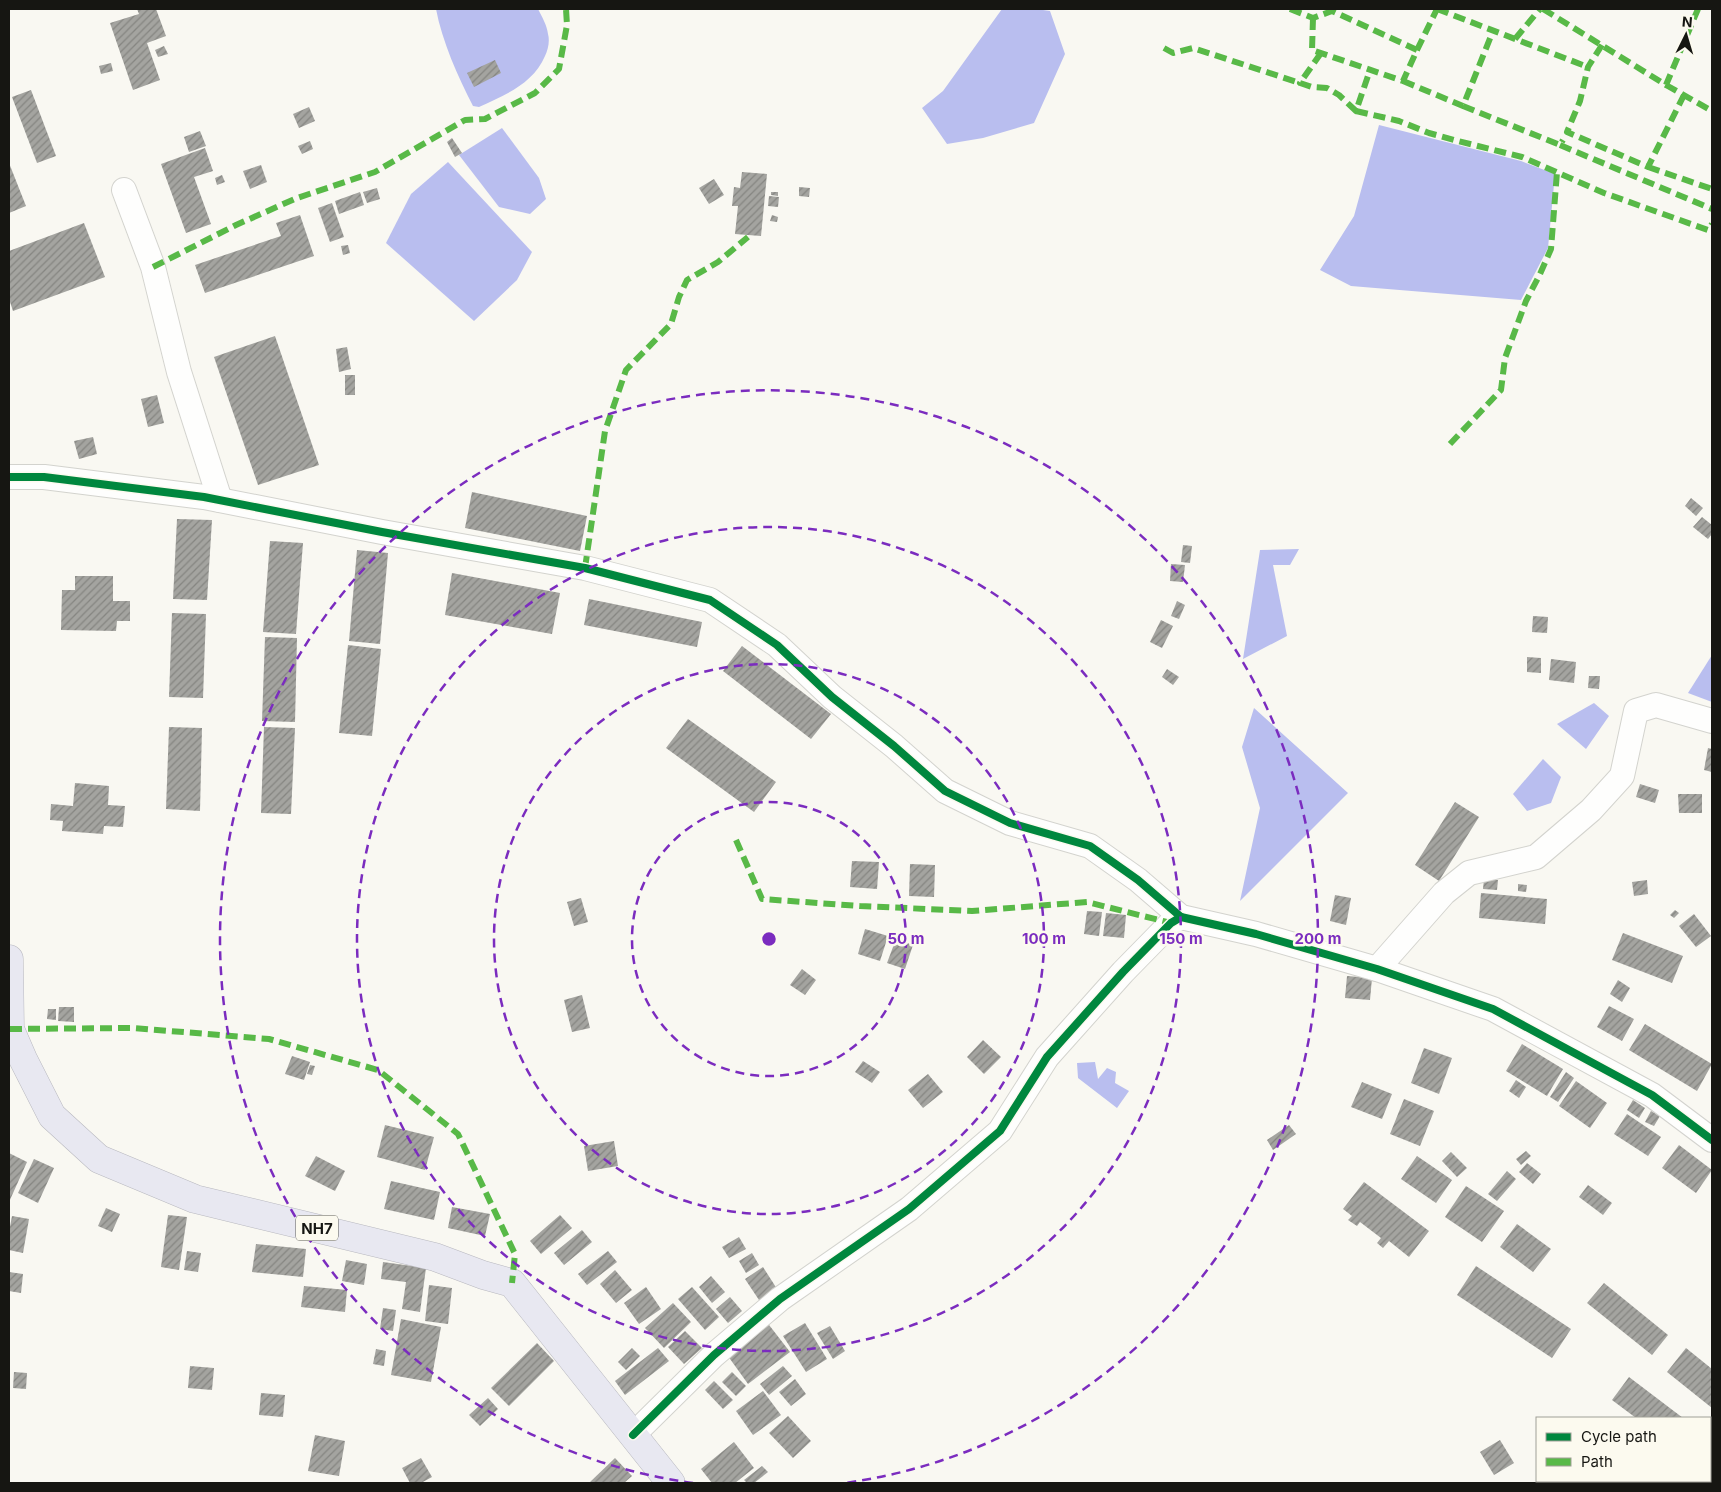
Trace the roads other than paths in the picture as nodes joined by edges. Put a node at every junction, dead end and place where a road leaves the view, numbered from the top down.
1 (124, 190) dead end
2 (9, 478) edge
3 (220, 500) junction
4 (1712, 721) edge
5 (1181, 917) junction
6 (9, 959) edge
7 (1377, 969) junction
8 (10, 1029) edge
9 (1712, 1140) edge
10 (633, 1435) junction
11 (671, 1483) edge

1 - 3 street
2 - 3 street
3 - 5 street
4 - 7 street
5 - 7 street
5 - 10 street
6 - 8 highway, NH7
7 - 9 street
8 - 10 highway, NH7
10 - 11 highway, NH7

